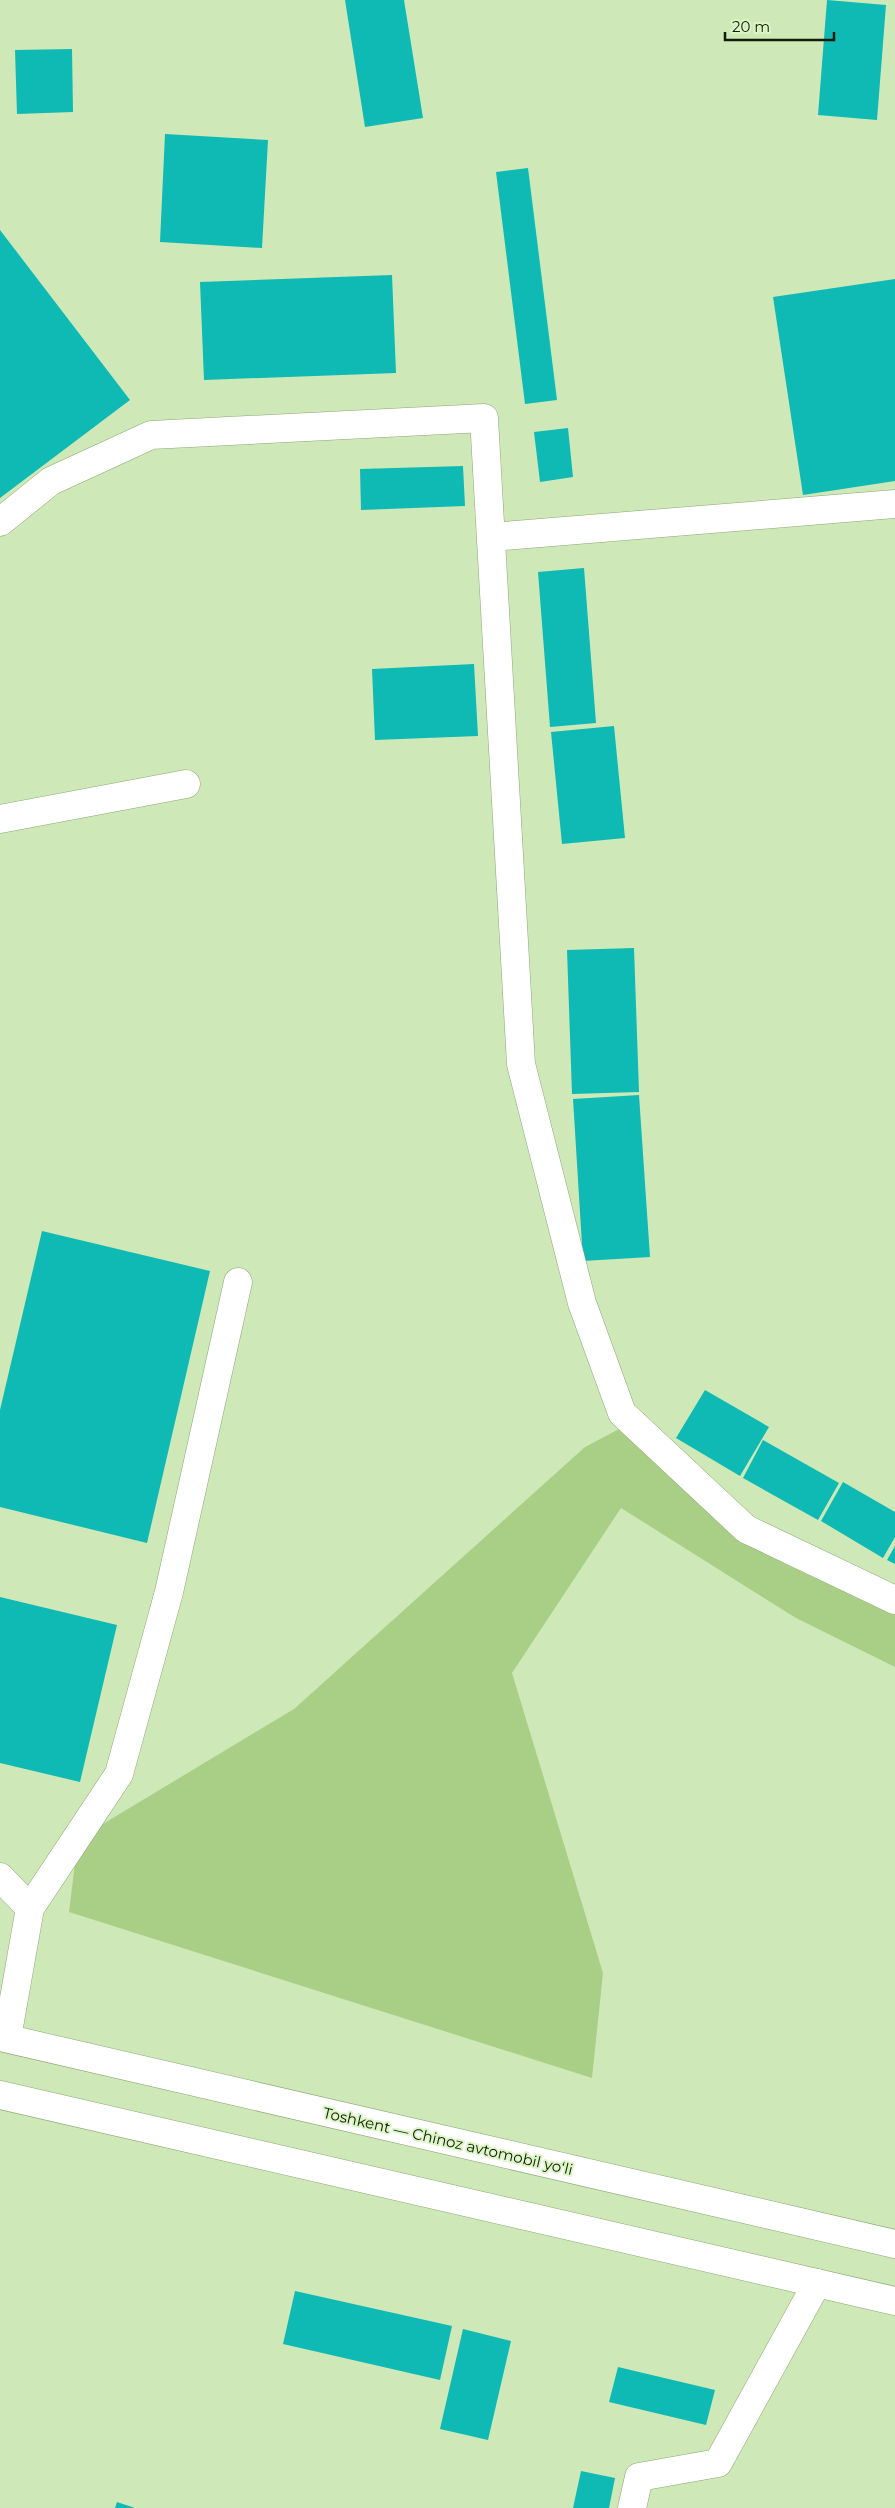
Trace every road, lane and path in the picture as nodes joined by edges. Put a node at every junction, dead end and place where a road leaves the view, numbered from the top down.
1 (895, 504) edge
2 (0, 522) edge
3 (491, 537) junction
4 (186, 784) dead end
5 (0, 818) edge
6 (238, 1282) dead end
7 (895, 1600) edge
8 (0, 1877) edge
9 (30, 1908) junction
10 (3, 2038) edge
11 (0, 2094) edge
12 (895, 2244) edge
13 (817, 2283) junction
14 (895, 2301) edge
15 (632, 2508) edge

1 - 3 main road
2 - 3 main road
3 - 7 main road
4 - 5 main road
6 - 9 main road
8 - 9 main road
9 - 10 main road
10 - 12 main road, Toshkent — Chinoz avtomobil yoʻli
11 - 13 main road
13 - 14 main road
13 - 15 main road

